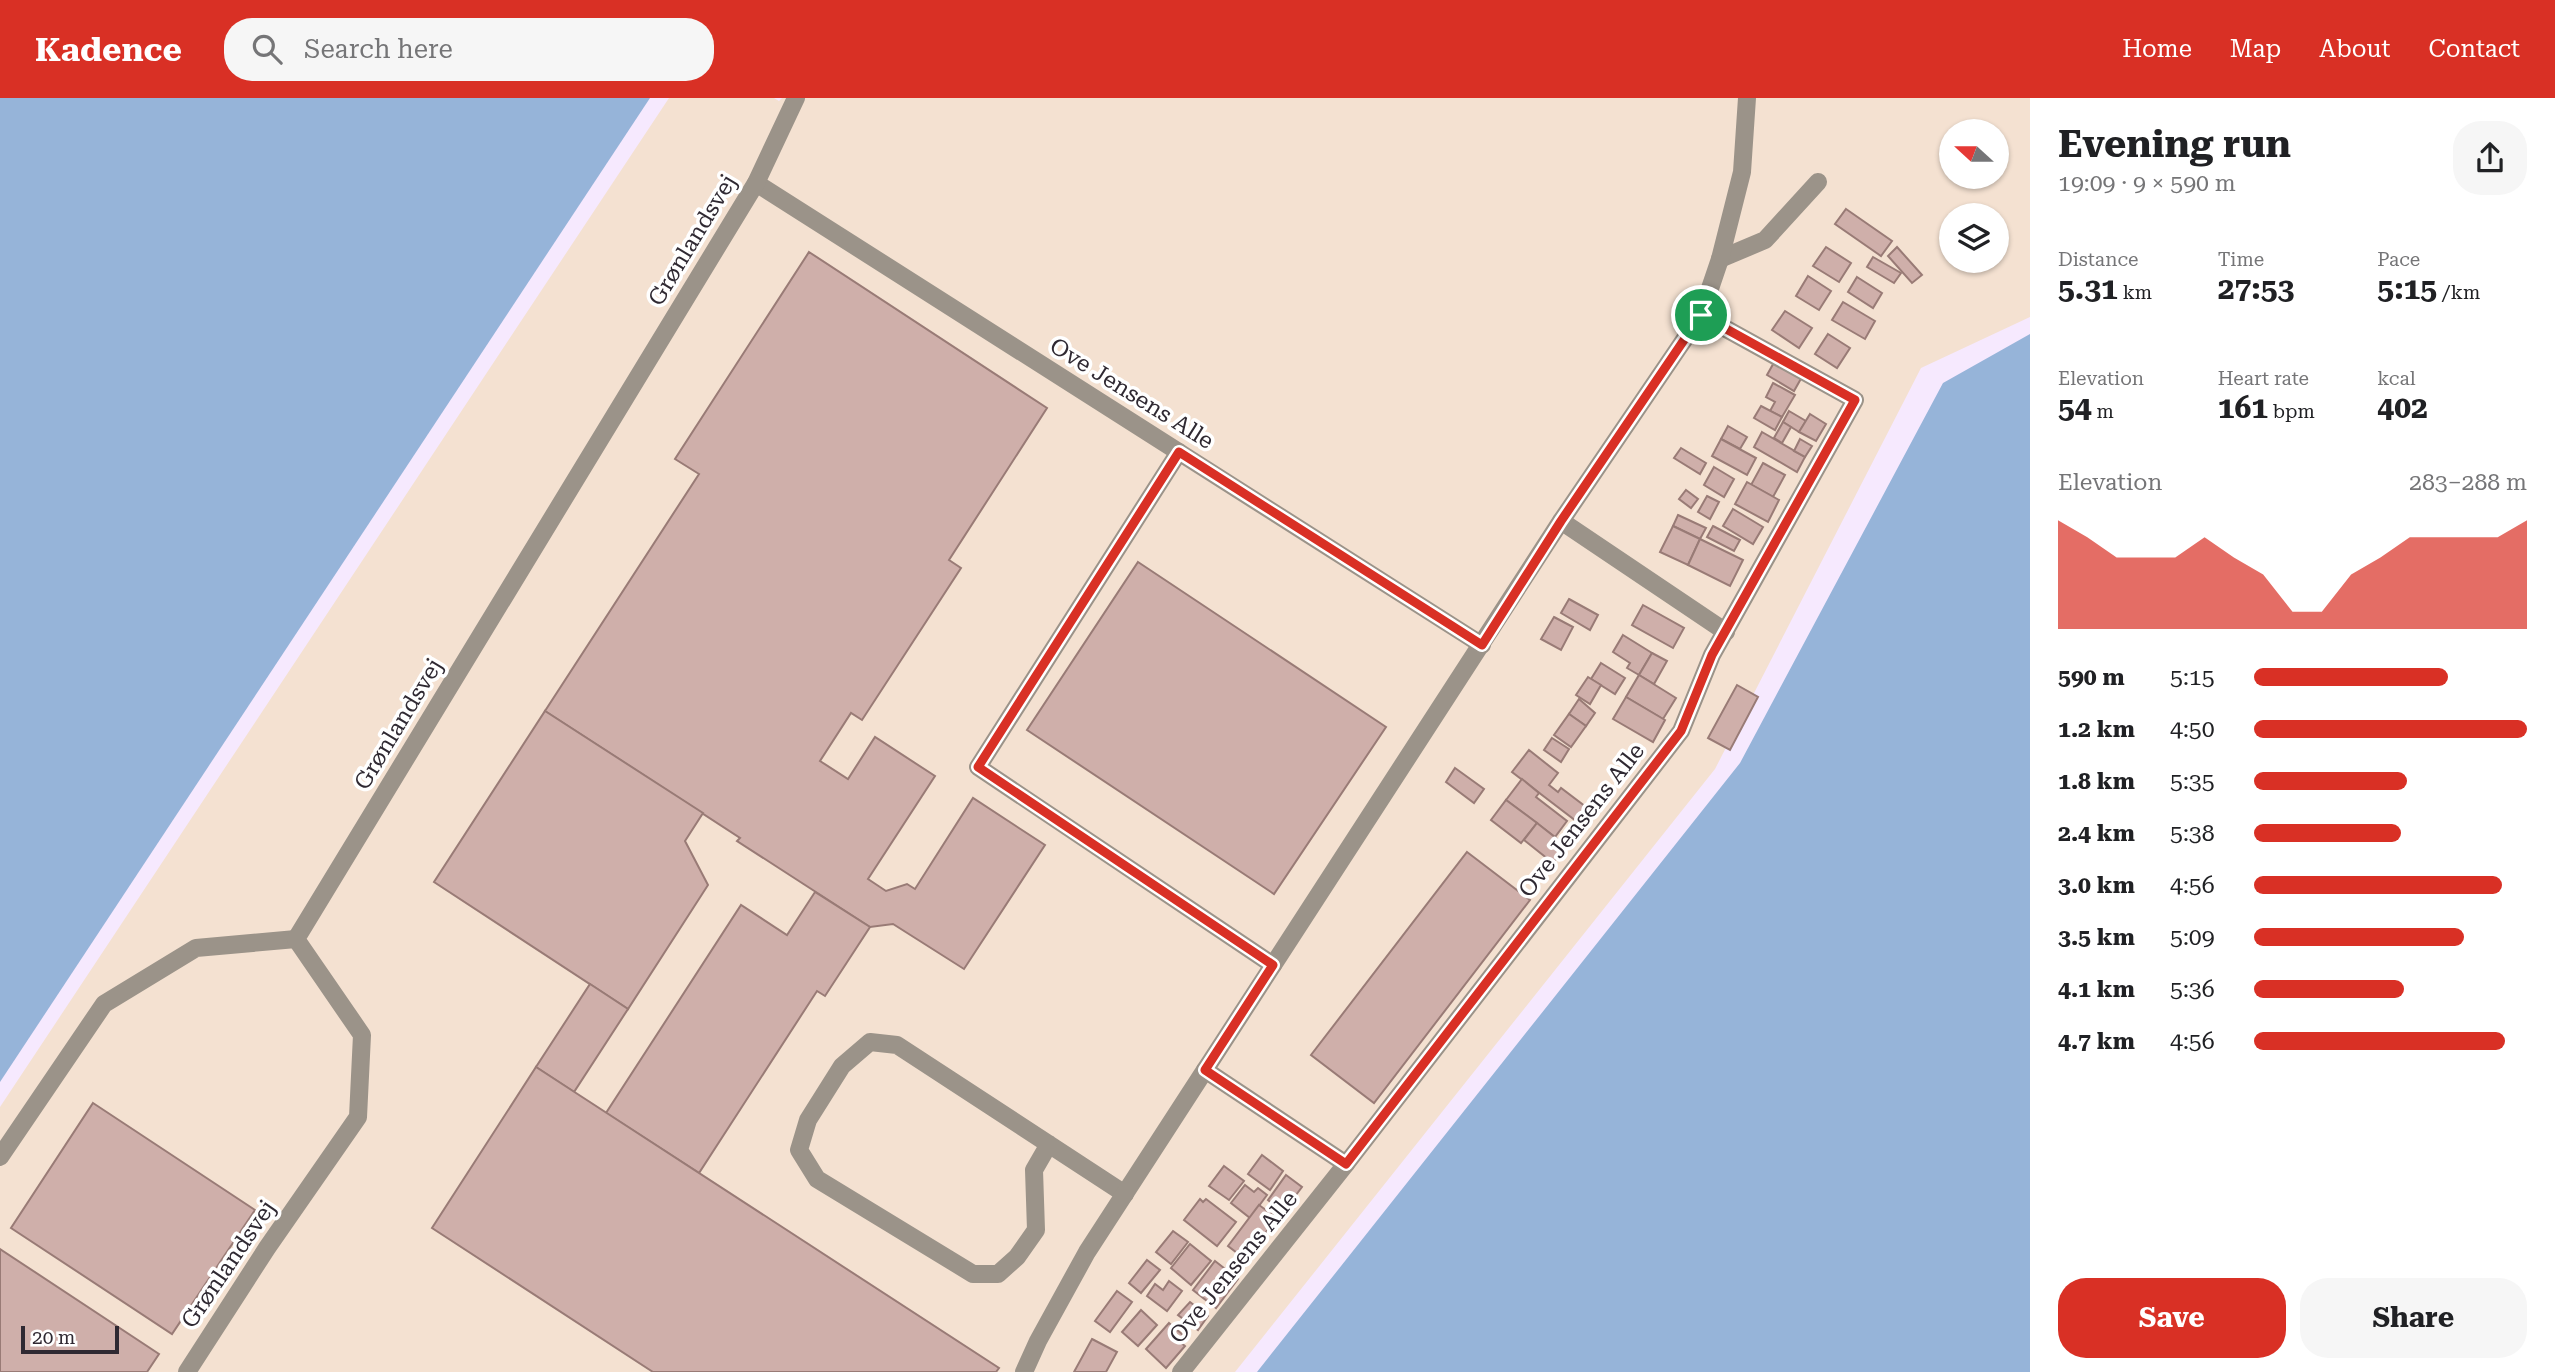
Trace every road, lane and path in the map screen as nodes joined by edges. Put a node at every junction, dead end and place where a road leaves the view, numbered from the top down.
1 (796, 98) edge
2 (1747, 98) edge
3 (1818, 182) dead end
4 (756, 183) junction
5 (1720, 259) junction
6 (1701, 315) junction
7 (1179, 452) junction
8 (1561, 521) junction
9 (1726, 632) junction
10 (1482, 645) junction
11 (296, 939) junction
12 (1273, 965) junction
13 (1205, 1070) junction
14 (1049, 1143) junction
15 (0, 1157) edge
16 (1346, 1164) junction
17 (1125, 1194) junction
18 (187, 1372) edge
19 (1024, 1372) edge
20 (1181, 1372) edge

1 - 4 street, Grønlandsvej
2 - 5 street
3 - 5 street
4 - 7 street, Ove Jensens Alle
4 - 11 street, Grønlandsvej
5 - 6 street
6 - 8 street
6 - 9 street, Ove Jensens Alle
7 - 10 street, Ove Jensens Alle
7 - 12 street
8 - 9 street
8 - 10 street
9 - 16 street, Ove Jensens Alle
10 - 12 street
11 - 15 street
11 - 18 street, Grønlandsvej
12 - 13 street
13 - 16 street
13 - 17 street
14 - 14 street
14 - 17 street
16 - 20 street, Ove Jensens Alle
17 - 19 street

